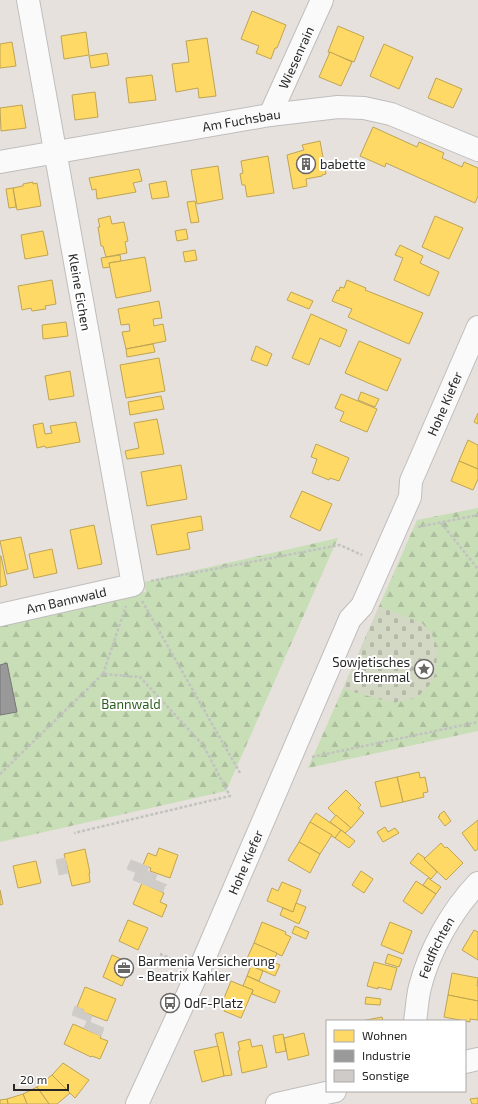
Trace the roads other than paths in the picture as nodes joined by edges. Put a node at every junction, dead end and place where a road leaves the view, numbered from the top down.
1 (28, 0) edge
2 (322, 0) edge
3 (270, 115) junction
4 (478, 150) edge
5 (55, 153) junction
6 (0, 162) edge
7 (478, 327) edge
8 (133, 585) joint
9 (0, 615) edge
10 (478, 883) edge
11 (415, 1020) edge
12 (478, 1059) edge
13 (466, 1062) edge
14 (331, 1092) edge
15 (335, 1092) edge
16 (137, 1104) edge
17 (277, 1104) edge
18 (338, 1104) edge

1 - 5 street, Kleine Eichen
2 - 3 street, Wiesenrain
3 - 4 street, Am Fuchsbau
3 - 5 street, Am Fuchsbau
5 - 6 street, Am Fuchsbau
5 - 8 street, Kleine Eichen
7 - 16 street, Hohe Kiefer
8 - 9 street, Am Bannwald
10 - 11 street, Feldfichten
12 - 13 street
14 - 17 street
15 - 18 street

